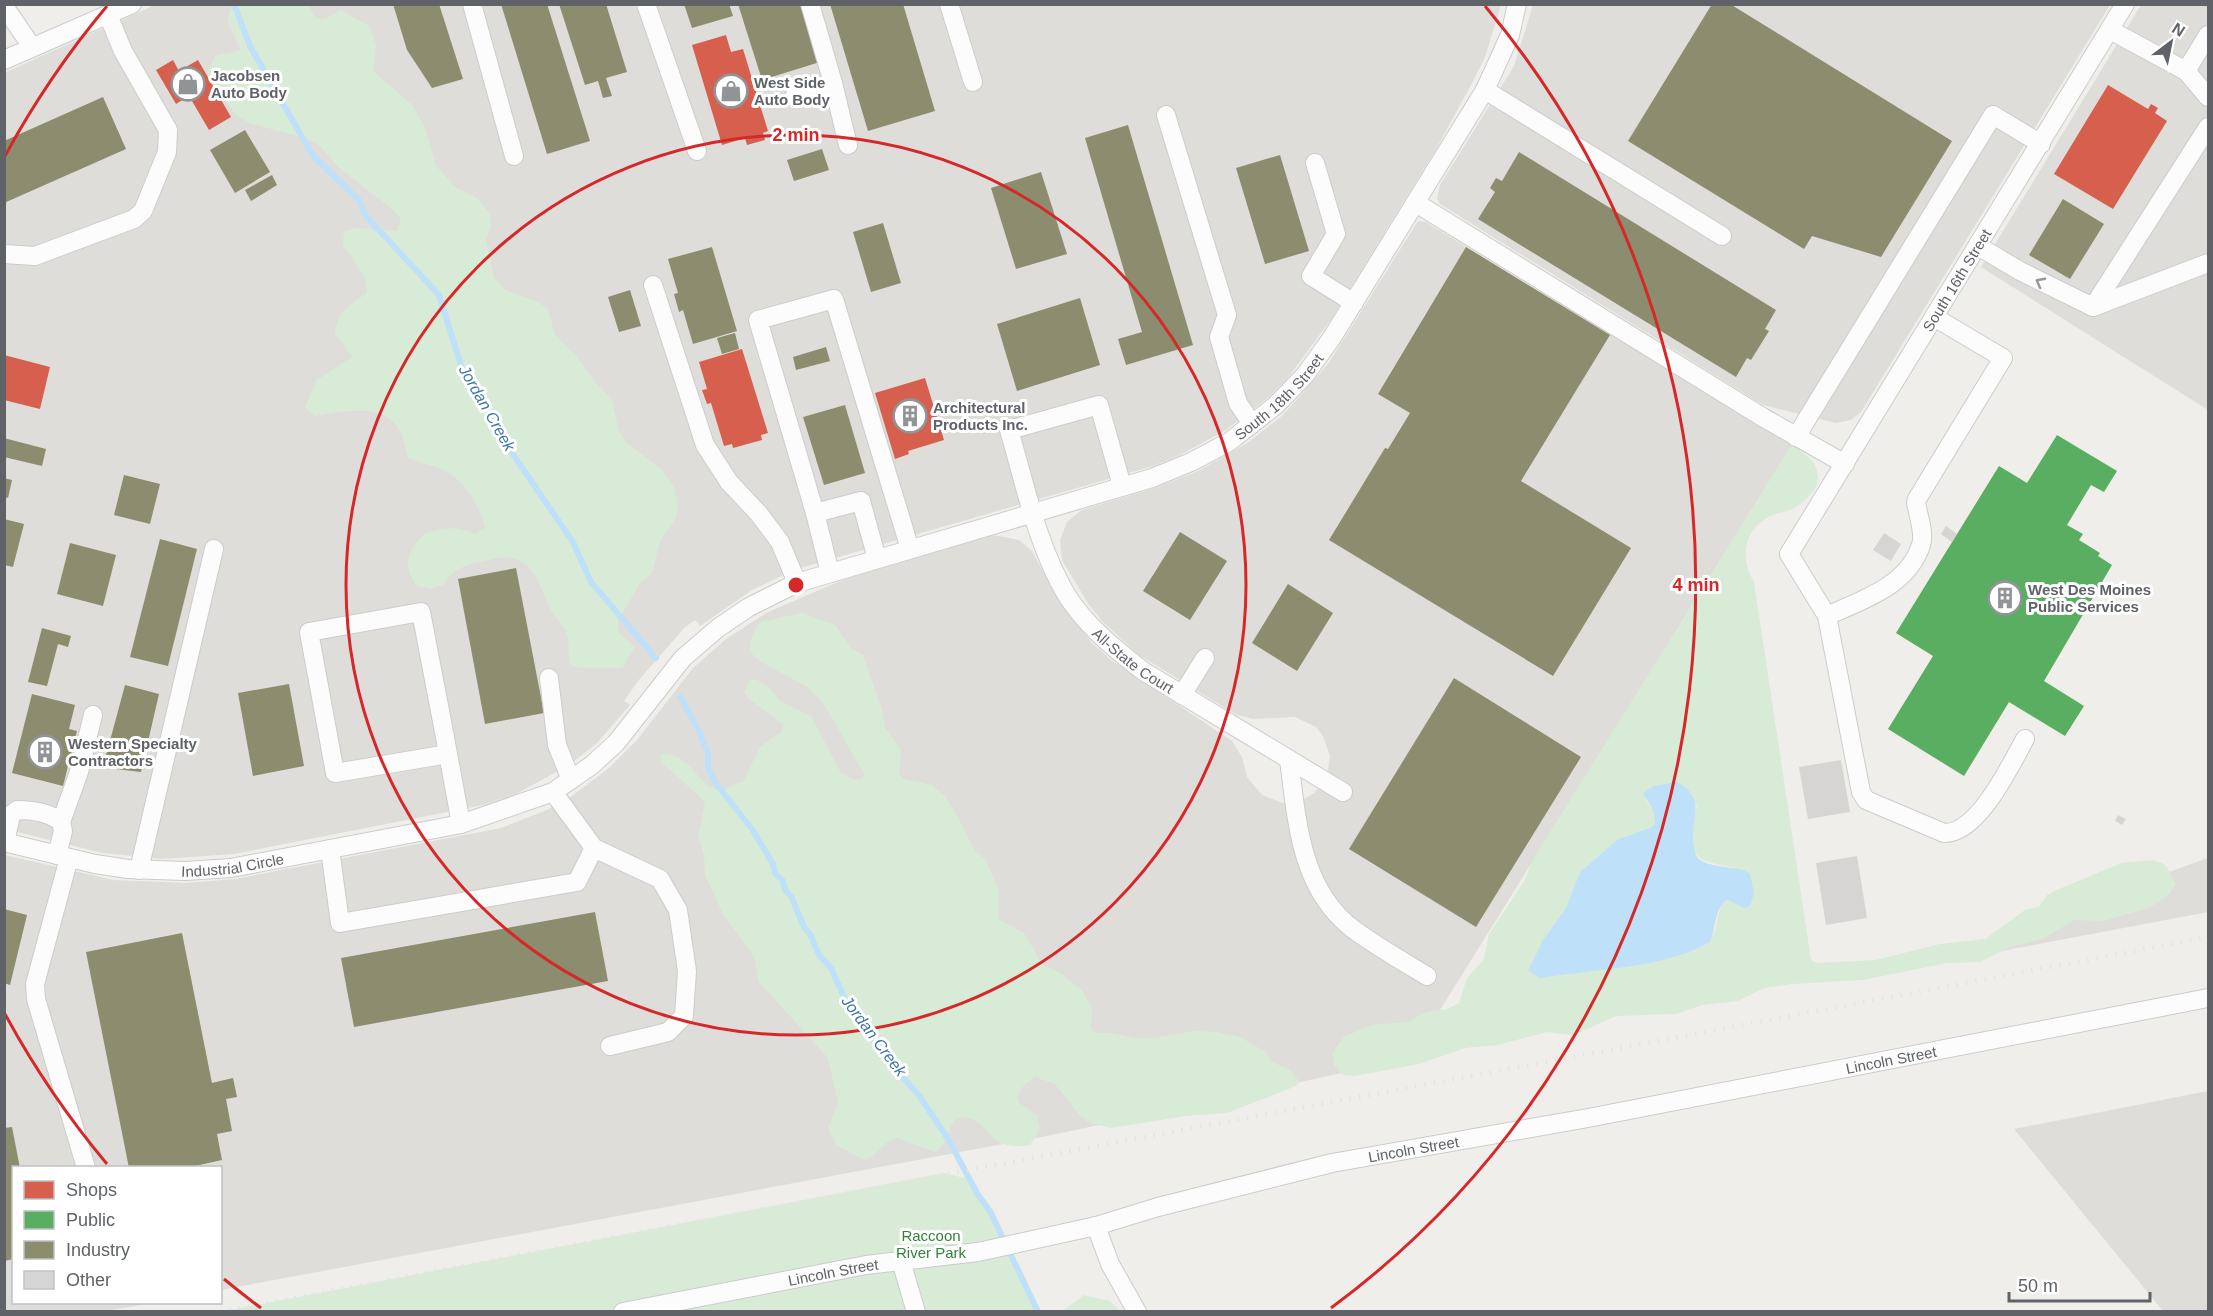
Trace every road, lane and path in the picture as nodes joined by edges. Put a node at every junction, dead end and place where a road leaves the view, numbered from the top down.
1 (132, 4) edge
2 (472, 4) edge
3 (646, 4) edge
4 (810, 4) edge
5 (949, 4) edge
6 (1517, 4) edge
7 (2125, 4) edge
8 (4, 6) edge
9 (108, 15) junction
10 (2110, 30) junction
11 (2208, 35) edge
12 (32, 47) junction
13 (4, 60) edge
14 (2187, 71) junction
15 (973, 81) dead end
16 (833, 83) junction
17 (1485, 90) junction
18 (794, 97) dead end
19 (2208, 97) edge
20 (1166, 115) dead end
21 (2208, 128) edge
22 (2041, 144) junction
23 (848, 145) dead end
24 (697, 151) dead end
25 (514, 156) dead end
26 (1315, 163) dead end
27 (1416, 203) junction
28 (1722, 236) dead end
29 (1978, 246) junction
30 (4, 254) edge
31 (2208, 263) edge
32 (653, 285) dead end
33 (1354, 303) junction
34 (2093, 307) junction
35 (1934, 317) junction
36 (1252, 424) junction
37 (1796, 436) junction
38 (1845, 464) junction
39 (1122, 486) junction
40 (1034, 512) junction
41 (814, 513) junction
42 (214, 549) dead end
43 (910, 549) junction
44 (876, 559) junction
45 (830, 573) junction
46 (797, 583) junction
47 (1827, 616) junction
48 (1205, 658) dead end
49 (549, 678) dead end
50 (1182, 695) junction
51 (93, 715) dead end
52 (2025, 739) dead end
53 (448, 754) junction
54 (1289, 760) junction
55 (571, 780) junction
56 (553, 792) junction
57 (1343, 792) dead end
58 (61, 822) junction
59 (461, 824) junction
60 (5, 842) edge
61 (594, 848) junction
62 (330, 849) junction
63 (63, 857) junction
64 (139, 870) junction
65 (1427, 976) dead end
66 (2208, 998) edge
67 (610, 1046) dead end
68 (86, 1166) edge
69 (1096, 1226) junction
70 (901, 1261) junction
71 (623, 1311) edge
72 (916, 1311) edge
73 (1137, 1311) edge

1 - 9 street
2 - 25 street
3 - 24 street
4 - 16 street
5 - 15 street
6 - 17 street, South 18th Street
7 - 10 street, South 16th Street
8 - 12 street
9 - 12 street
9 - 30 street
10 - 14 street
10 - 22 street, South 16th Street
11 - 14 street
12 - 13 street
14 - 19 street
16 - 18 street
16 - 23 street
17 - 27 street, South 18th Street
17 - 28 street
20 - 36 street
21 - 34 street
22 - 29 street, South 16th Street
22 - 37 street
26 - 33 street
27 - 33 street, South 18th Street
27 - 37 street
34 -> 29 street
29 - 35 street, South 16th Street
31 - 34 street
32 - 46 street
33 - 36 street, South 18th Street
35 - 38 street, South 16th Street
35 - 47 street
36 - 39 street, South 18th Street
37 - 38 street
38 - 47 street, South 16th Street
39 - 40 street, South 18th Street
39 - 40 street, All-State Court
40 - 43 street, South 18th Street
40 - 50 street, All-State Court
41 - 43 street
41 - 44 street
41 - 45 street
42 - 64 street
43 - 44 street, South 18th Street
44 - 45 street, South 18th Street
45 - 46 street, South 18th Street
46 - 55 street, South 18th Street
47 - 52 street
48 - 50 street
49 - 55 street
50 - 54 street, All-State Court
51 - 58 street
53 - 53 street
53 - 59 street
54 - 57 street, All-State Court
54 - 65 street
55 - 56 street, Industrial Circle
56 - 59 street, Industrial Circle
56 - 61 street
58 - 60 street
58 - 63 street
59 - 62 street, Industrial Circle
60 - 63 street, Industrial Circle
61 - 62 street
61 - 67 street
62 - 64 street, Industrial Circle
63 - 64 street, Industrial Circle
63 - 68 street
66 - 69 street, Lincoln Street
69 - 70 street, Lincoln Street
69 - 73 street
70 - 71 street, Lincoln Street
70 - 72 street

